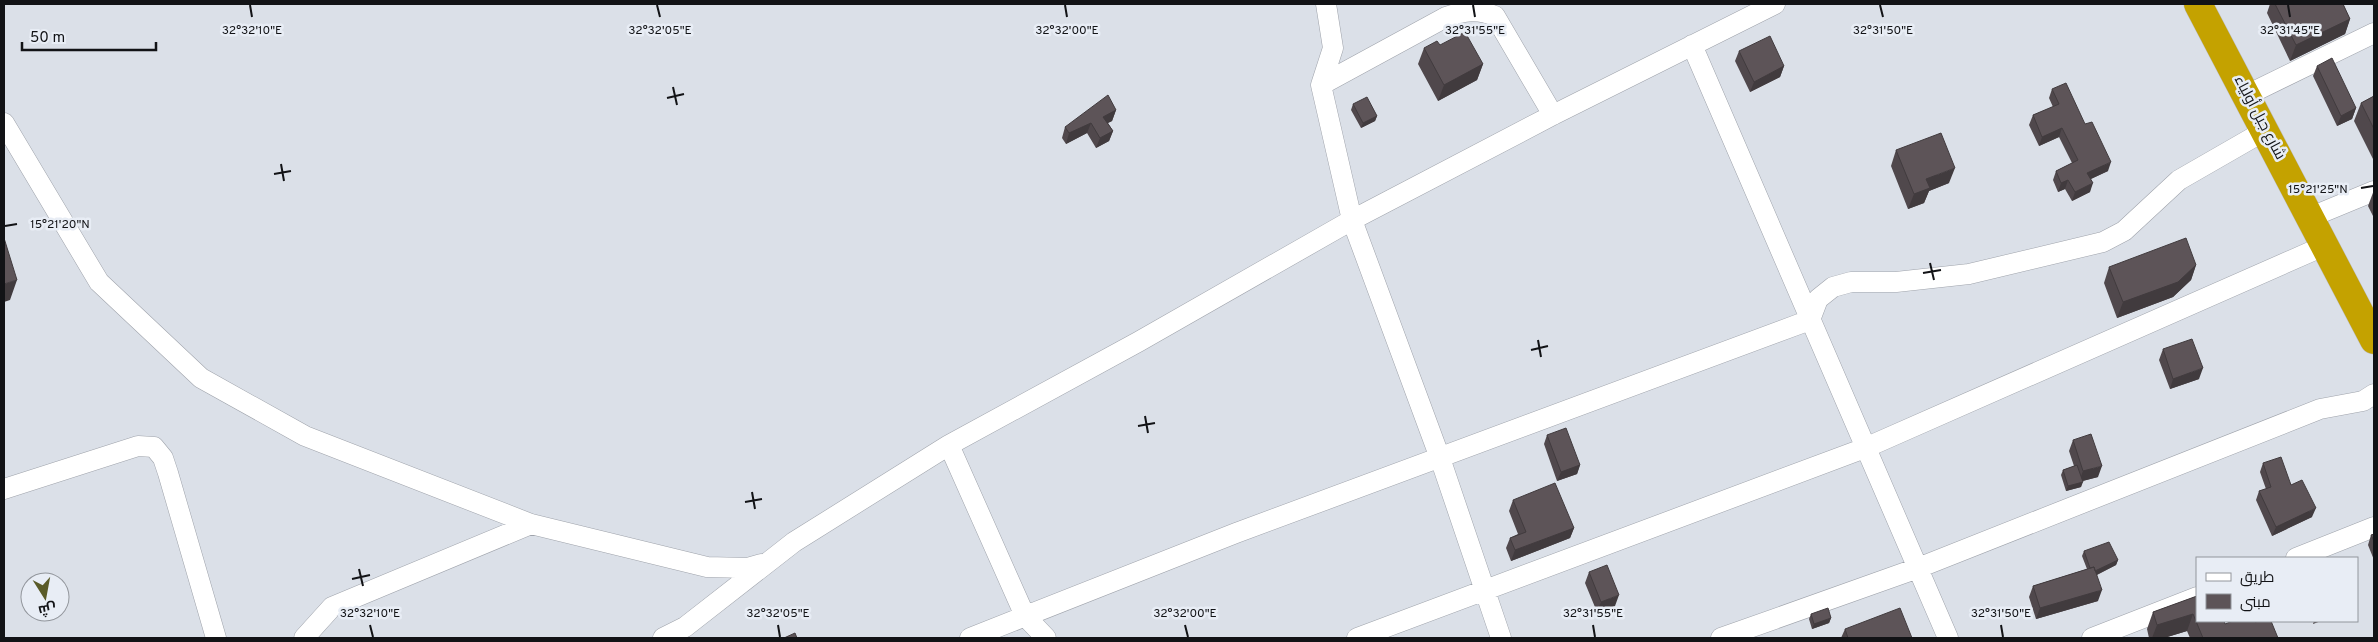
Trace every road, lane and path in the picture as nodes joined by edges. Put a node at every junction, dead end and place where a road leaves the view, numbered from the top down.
1 (1326, 4) edge
2 (1774, 4) edge
3 (2198, 4) edge
4 (2374, 33) edge
5 (1692, 45) junction
6 (1321, 85) junction
7 (2247, 95) junction
8 (1553, 115) junction
9 (4, 123) edge
10 (2266, 130) junction
11 (2374, 191) edge
12 (2311, 217) junction
13 (1352, 220) junction
14 (2326, 245) junction
15 (1810, 320) junction
16 (2374, 340) edge
17 (2374, 394) edge
18 (949, 445) junction
19 (1865, 448) junction
20 (1440, 458) junction
21 (4, 489) edge
22 (531, 524) junction
23 (2374, 527) edge
24 (2299, 557) edge
25 (766, 563) junction
26 (1918, 568) junction
27 (1485, 592) junction
28 (2196, 597) edge
29 (1025, 616) junction
30 (216, 638) edge
31 (304, 638) edge
32 (664, 638) edge
33 (970, 638) edge
34 (1046, 638) edge
35 (1357, 638) edge
36 (1501, 638) edge
37 (1721, 638) edge
38 (1948, 638) edge
39 (2092, 638) edge

1 - 6 street
2 - 5 street
3 - 7 highway, شارع جبل أولياء
4 - 7 street
5 - 8 street
5 - 15 street
6 - 8 street
6 - 13 street
7 - 10 highway, شارع جبل أولياء
8 - 13 street
9 - 22 street
10 - 12 highway, شارع جبل أولياء
10 - 15 street
11 - 12 street
12 - 14 highway, شارع جبل أولياء
13 - 18 street
13 - 20 street
14 - 16 highway, شارع جبل أولياء
14 - 19 street
15 - 19 street
15 - 20 street
17 - 26 street
18 - 25 street
18 - 29 street
19 - 26 street
19 - 27 street
20 - 27 street
20 - 29 street
21 - 30 street
22 - 25 street
22 - 31 street
23 - 24 street
25 - 32 street
26 - 37 street
26 - 38 street
27 - 35 street
27 - 36 street
28 - 39 street
29 - 33 street
29 - 34 street

